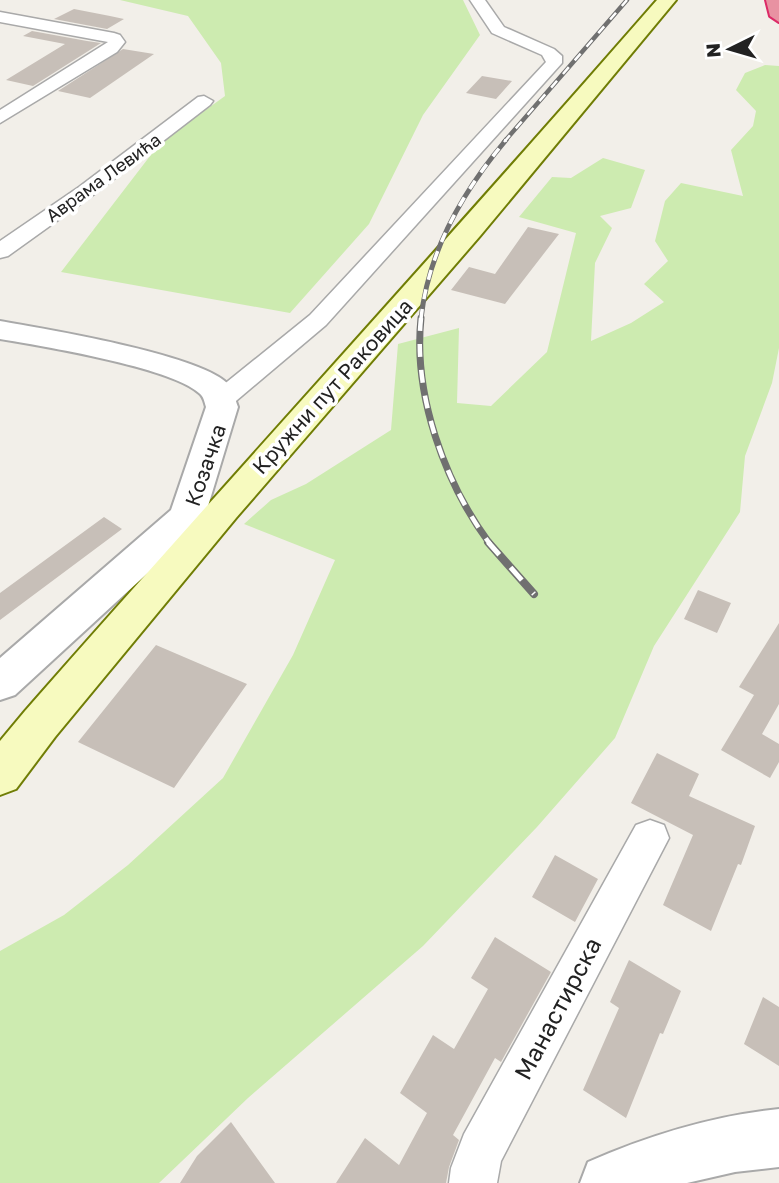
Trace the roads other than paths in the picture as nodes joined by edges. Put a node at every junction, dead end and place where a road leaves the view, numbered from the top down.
1 (477, 0) edge
2 (667, 0) edge
3 (775, 0) edge
4 (779, 16) edge
5 (0, 17) edge
6 (28, 23) junction
7 (9, 33) dead end
8 (204, 101) dead end
9 (0, 118) edge
10 (0, 251) edge
11 (0, 330) edge
12 (221, 400) junction
13 (0, 683) edge
14 (0, 775) edge
15 (650, 838) dead end
16 (779, 1138) edge
17 (473, 1183) edge
18 (609, 1183) edge

1 - 12 street
2 - 14 main road, Кружни пут Раковица
3 - 4 highway
5 - 6 street
6 - 7 street
6 - 9 street
8 - 10 street, Аврама Левића
11 - 12 street, Козачка
12 - 13 street, Козачка
15 - 17 street, Манастирска
16 - 18 street

